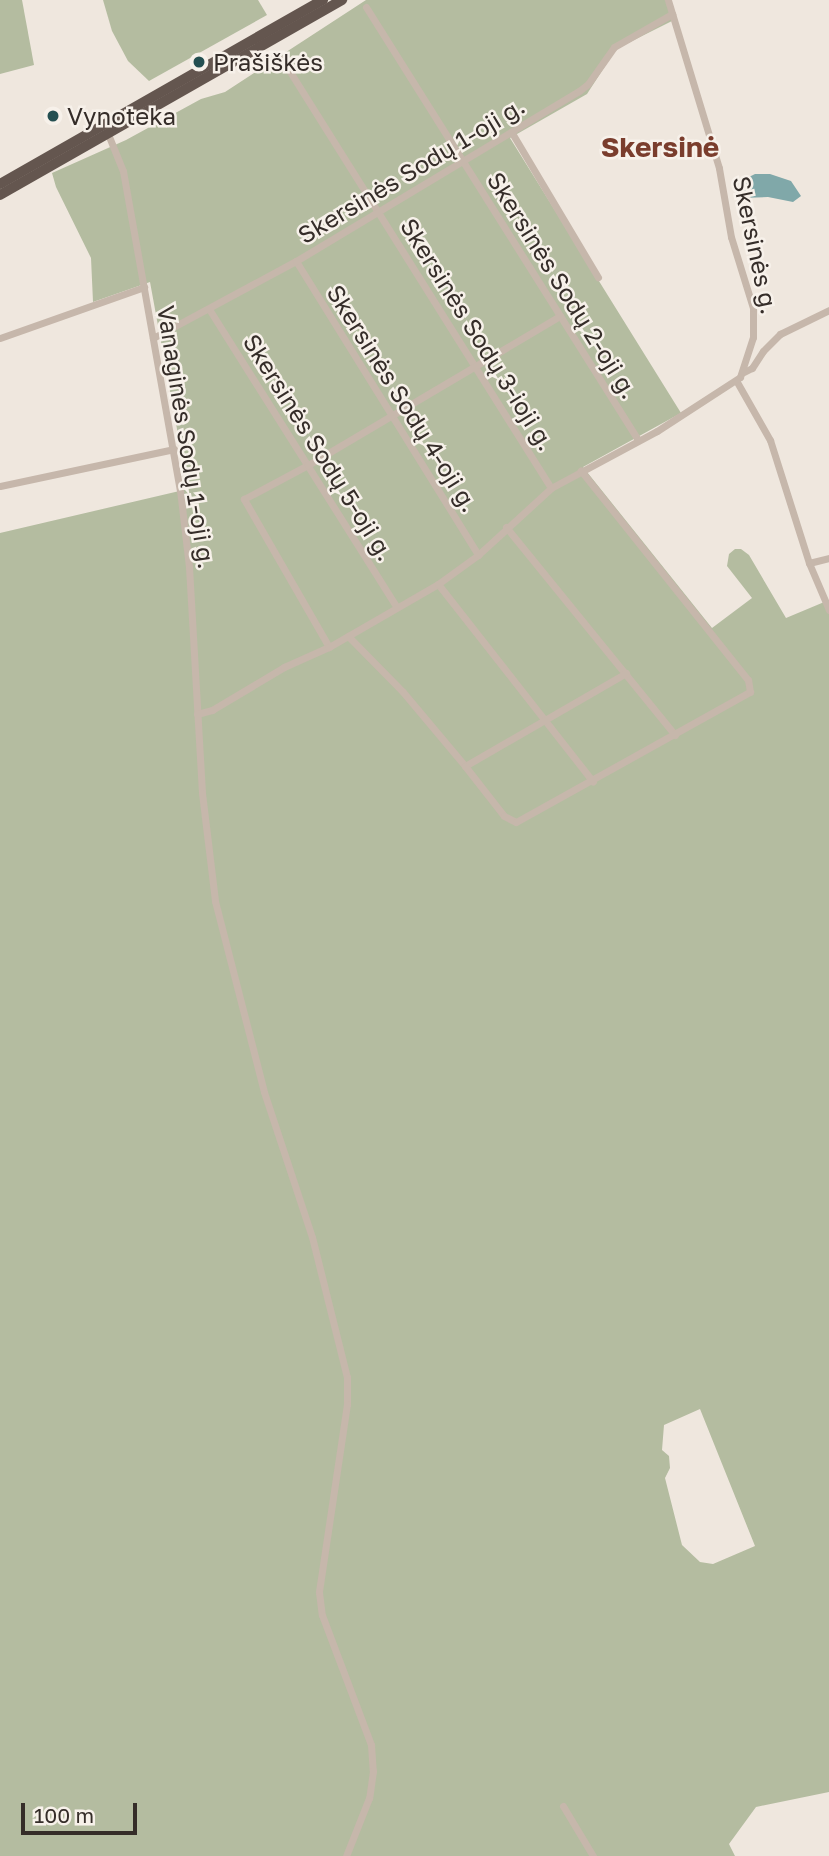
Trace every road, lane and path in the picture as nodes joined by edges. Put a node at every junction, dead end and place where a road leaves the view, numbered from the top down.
1 (323, 0) edge
2 (342, 0) edge
3 (668, 0) edge
4 (366, 6) dead end
5 (672, 14) junction
6 (282, 59) dead end
7 (512, 133) junction
8 (108, 134) junction
9 (463, 162) junction
10 (0, 184) edge
11 (0, 195) edge
12 (380, 212) junction
13 (296, 261) junction
14 (598, 277) dead end
15 (144, 286) junction
16 (209, 309) junction
17 (829, 310) edge
18 (560, 316) junction
19 (0, 338) edge
20 (153, 338) junction
21 (476, 364) junction
22 (742, 373) junction
23 (737, 382) junction
24 (391, 414) junction
25 (638, 440) junction
26 (174, 449) junction
27 (308, 465) junction
28 (581, 471) junction
29 (0, 486) edge
30 (551, 488) junction
31 (506, 527) junction
32 (478, 555) junction
33 (829, 558) edge
34 (809, 563) junction
35 (438, 584) junction
36 (396, 606) junction
37 (829, 610) edge
38 (348, 636) junction
39 (329, 647) junction
40 (626, 673) junction
41 (197, 714) junction
42 (545, 722) junction
43 (675, 735) junction
44 (465, 766) junction
45 (593, 782) junction
46 (563, 1806) dead end
47 (346, 1856) edge
48 (593, 1856) edge

1 - 10 highway
2 - 8 highway
3 - 5 street, Skersinės g.
4 - 9 street, Skersinės Sodų 2-oji g.
5 - 7 street, Skersinės Sodų 1-oji g.
5 - 22 street, Skersinės g.
6 - 12 street, Skersinės Sodų 3-ioji g.
7 - 9 street, Skersinės Sodų 1-oji g.
7 - 14 street
8 - 11 highway
8 - 15 street, Vanaginės Sodų 1-oji g.
9 - 12 street, Skersinės Sodų 1-oji g.
9 - 18 street, Skersinės Sodų 2-oji g.
12 - 13 street, Skersinės Sodų 1-oji g.
12 - 21 street, Skersinės Sodų 3-ioji g.
13 - 16 street, Skersinės Sodų 1-oji g.
13 - 24 street, Skersinės Sodų 4-oji g.
15 - 19 street
15 - 20 street, Vanaginės Sodų 1-oji g.
16 - 20 street, Skersinės Sodų 1-oji g.
16 - 27 street, Skersinės Sodų 5-oji g.
17 - 22 street
18 - 21 street
18 - 25 street, Skersinės Sodų 2-oji g.
20 - 26 street, Vanaginės Sodų 1-oji g.
21 - 24 street
21 - 30 street, Skersinės Sodų 3-ioji g.
22 - 23 street, Skersinės g.
23 - 25 street
23 - 34 street
24 - 27 street
24 - 32 street, Skersinės Sodų 4-oji g.
25 - 28 street
26 - 29 street
26 - 41 street, Vanaginės Sodų 1-oji g.
27 - 36 street, Skersinės Sodų 5-oji g.
27 - 39 street
28 - 30 street
28 - 43 street
30 - 31 street
31 - 32 street
31 - 40 street
32 - 35 street
33 - 34 street
34 - 37 street
35 - 36 street
35 - 42 street
36 - 38 street
38 - 39 street
38 - 44 street
39 - 41 street
40 - 42 street
40 - 43 street
41 - 47 street, Vanaginės Sodų 1-oji g.
42 - 44 street
42 - 45 street
43 - 45 street
44 - 45 street
46 - 48 street

